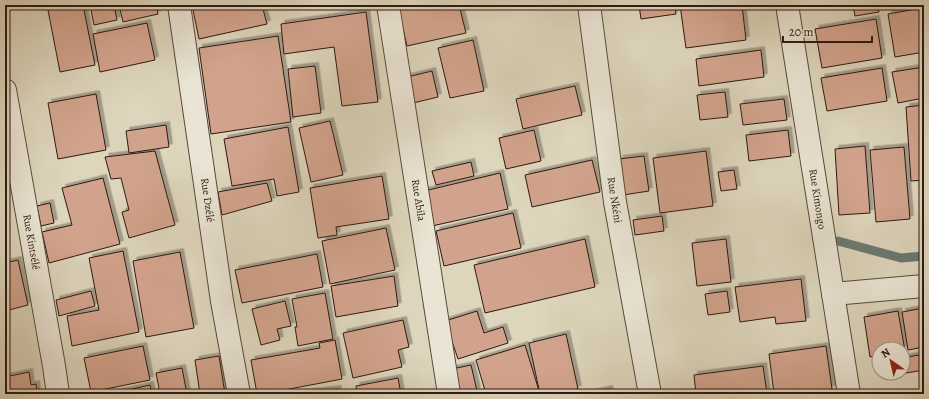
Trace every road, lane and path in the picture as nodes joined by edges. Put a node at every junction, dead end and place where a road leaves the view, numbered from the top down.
1 (179, 5) edge
2 (388, 5) edge
3 (589, 5) edge
4 (787, 5) edge
5 (5, 90) edge
6 (924, 286) edge
7 (833, 294) junction
8 (58, 394) edge
9 (239, 394) edge
10 (449, 394) edge
11 (650, 394) edge
12 (849, 394) edge

1 - 9 street, Rue Dzélé
2 - 10 street, Rue Abila
3 - 11 street, Rue Nkéni
4 - 7 street, Rue Kimongo
5 - 8 street, Rue Kintsélé
6 - 7 street
7 - 12 street, Rue Kimongo

